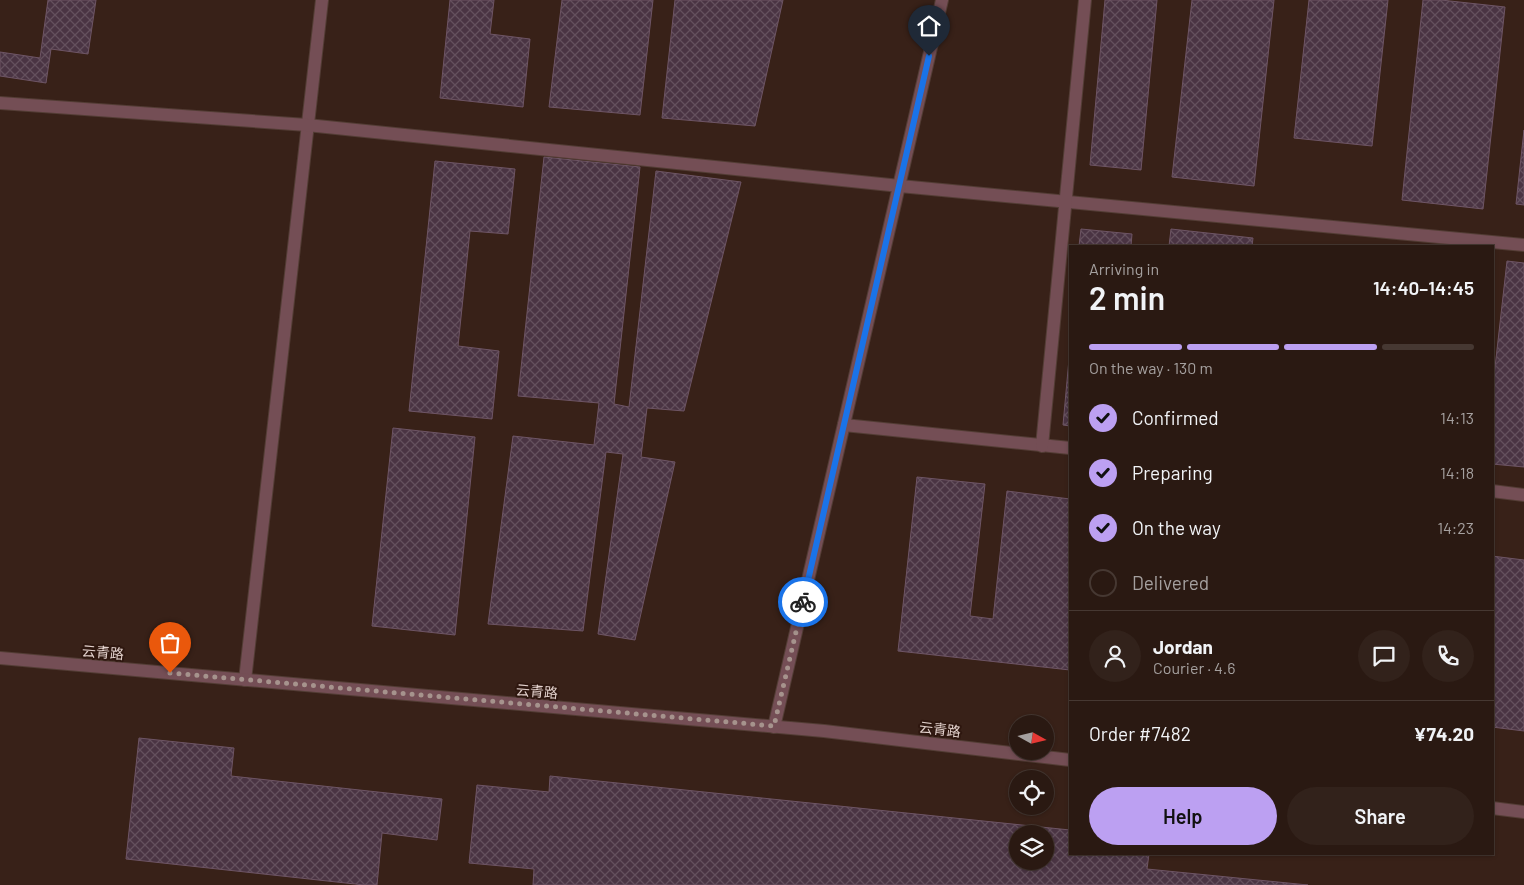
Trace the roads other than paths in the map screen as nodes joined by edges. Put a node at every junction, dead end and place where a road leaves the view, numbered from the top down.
1 (322, 0) edge
2 (942, 0) edge
3 (1085, 0) edge
4 (0, 103) edge
5 (307, 125) junction
6 (900, 186) junction
7 (1065, 202) junction
8 (1524, 245) edge
9 (844, 425) junction
10 (1042, 446) junction
11 (1069, 448) edge
12 (1494, 491) edge
13 (1524, 495) edge
14 (0, 658) edge
15 (245, 680) junction
16 (774, 726) junction
17 (1069, 760) edge
18 (1494, 808) edge
19 (1524, 812) edge

1 - 5 street
2 - 6 street
3 - 7 street
4 - 5 street
5 - 6 street
5 - 15 street
6 - 7 street
6 - 9 street
7 - 8 street
7 - 10 street
9 - 10 street
9 - 16 street
10 - 11 street
12 - 13 street
14 - 15 street, 云青路
15 - 16 street, 云青路
16 - 17 street, 云青路
18 - 19 street

